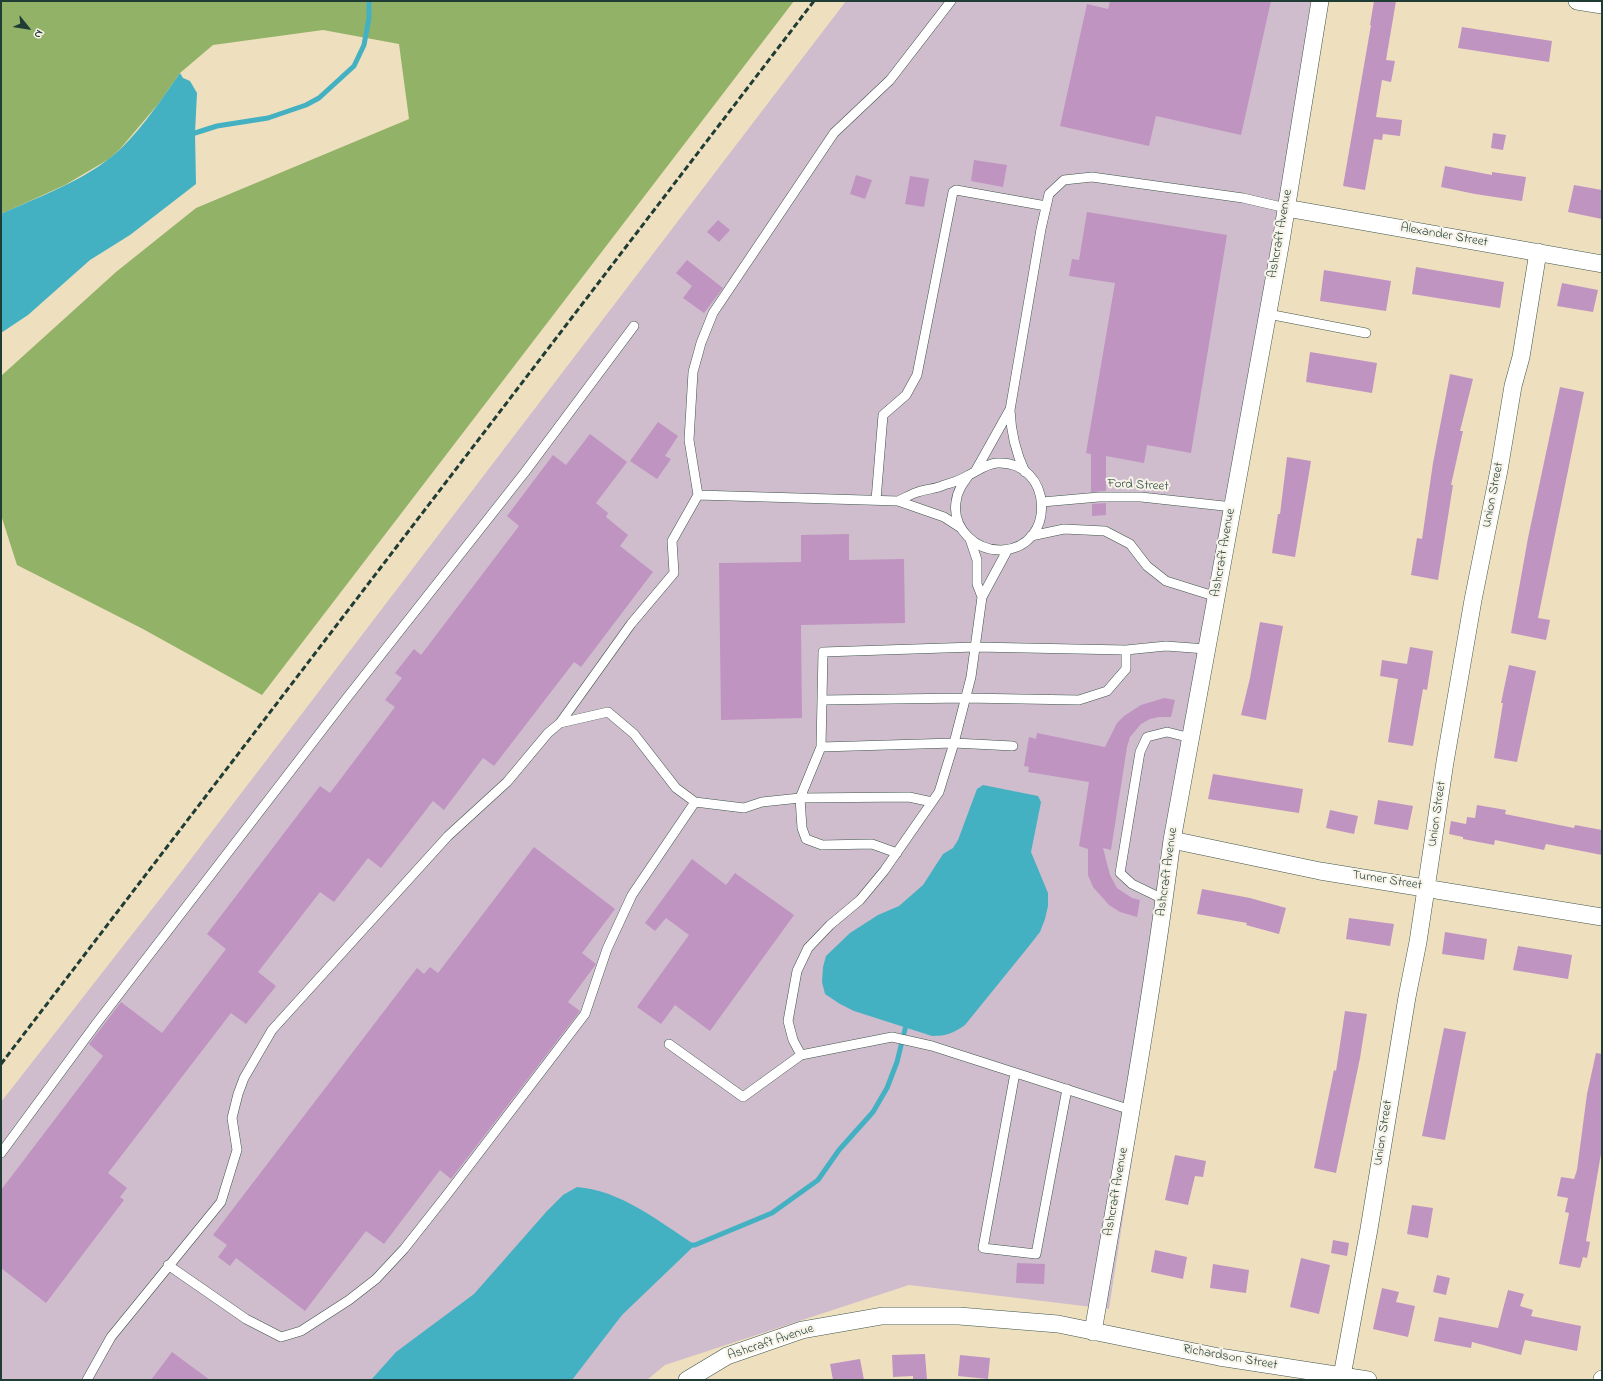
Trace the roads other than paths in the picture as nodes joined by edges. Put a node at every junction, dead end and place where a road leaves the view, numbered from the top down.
1 (951, 1) edge
2 (1320, 1) edge
3 (1046, 206) junction
4 (1286, 208) junction
5 (1538, 252) junction
6 (1602, 264) edge
7 (1268, 314) junction
8 (634, 326) dead end
9 (1366, 333) dead end
10 (1010, 410) junction
11 (1025, 472) junction
12 (973, 473) junction
13 (698, 495) junction
14 (876, 500) junction
15 (898, 501) junction
16 (1042, 502) junction
17 (1233, 507) junction
18 (961, 528) junction
19 (1031, 536) junction
20 (970, 539) junction
21 (1008, 549) junction
22 (1217, 596) junction
23 (982, 597) junction
24 (975, 647) junction
25 (1206, 649) junction
26 (1126, 650) junction
27 (966, 698) junction
28 (823, 700) junction
29 (560, 723) junction
30 (1191, 738) junction
31 (954, 743) junction
32 (1013, 746) dead end
33 (821, 747) junction
34 (800, 798) junction
35 (695, 802) junction
36 (932, 802) junction
37 (1172, 840) junction
38 (897, 853) junction
39 (1427, 888) junction
40 (1165, 900) junction
41 (1602, 917) edge
42 (669, 1044) dead end
43 (801, 1055) junction
44 (1015, 1073) junction
45 (1067, 1089) junction
46 (1131, 1110) junction
47 (1, 1153) edge
48 (168, 1265) junction
49 (1093, 1332) junction
50 (1342, 1376) junction
51 (87, 1380) edge
52 (687, 1380) edge
53 (1368, 1380) edge

1 - 13 lane
2 - 4 street, Ashcraft Avenue
3 - 4 lane
3 - 10 lane
3 - 14 lane
4 - 5 street, Alexander Street
4 - 7 street, Ashcraft Avenue
5 - 6 street, Alexander Street
5 - 39 street, Union Street
7 - 9 lane
7 - 17 street, Ashcraft Avenue
8 - 47 lane
10 - 11 lane
10 - 12 lane
11 - 12 lane
11 - 16 lane
12 - 15 lane
12 - 18 lane
13 - 14 lane
13 - 29 lane
14 - 15 lane
15 - 18 lane
16 - 17 lane, Ford Street
16 - 19 lane
17 - 22 street, Ashcraft Avenue
18 - 20 lane
19 - 21 lane
19 - 22 lane
20 - 21 lane
20 - 23 lane
21 - 23 lane
22 - 25 street, Ashcraft Avenue
23 - 24 lane
24 - 26 lane
24 - 27 lane
24 - 28 lane
25 - 26 lane
25 - 30 street, Ashcraft Avenue
26 - 27 lane
27 - 28 lane
27 - 31 lane
28 - 33 lane
29 - 35 lane
29 - 48 lane
30 - 37 street, Ashcraft Avenue
30 - 40 lane
31 - 32 lane
31 - 33 lane
31 - 36 lane
33 - 34 lane
34 - 35 lane
34 - 36 lane
34 - 38 lane
35 - 48 lane
36 - 38 lane
37 - 39 street, Turner Street
37 - 40 street, Ashcraft Avenue
38 - 43 lane
39 - 41 street, Turner Street
39 - 50 street, Union Street
40 - 46 street, Ashcraft Avenue
42 - 43 lane
43 - 44 lane
44 - 45 lane
44 - 45 lane
45 - 46 lane
46 - 49 street, Ashcraft Avenue
48 - 51 lane
49 - 50 street, Richardson Street
49 - 52 street, Ashcraft Avenue
50 - 53 street, Richardson Street

